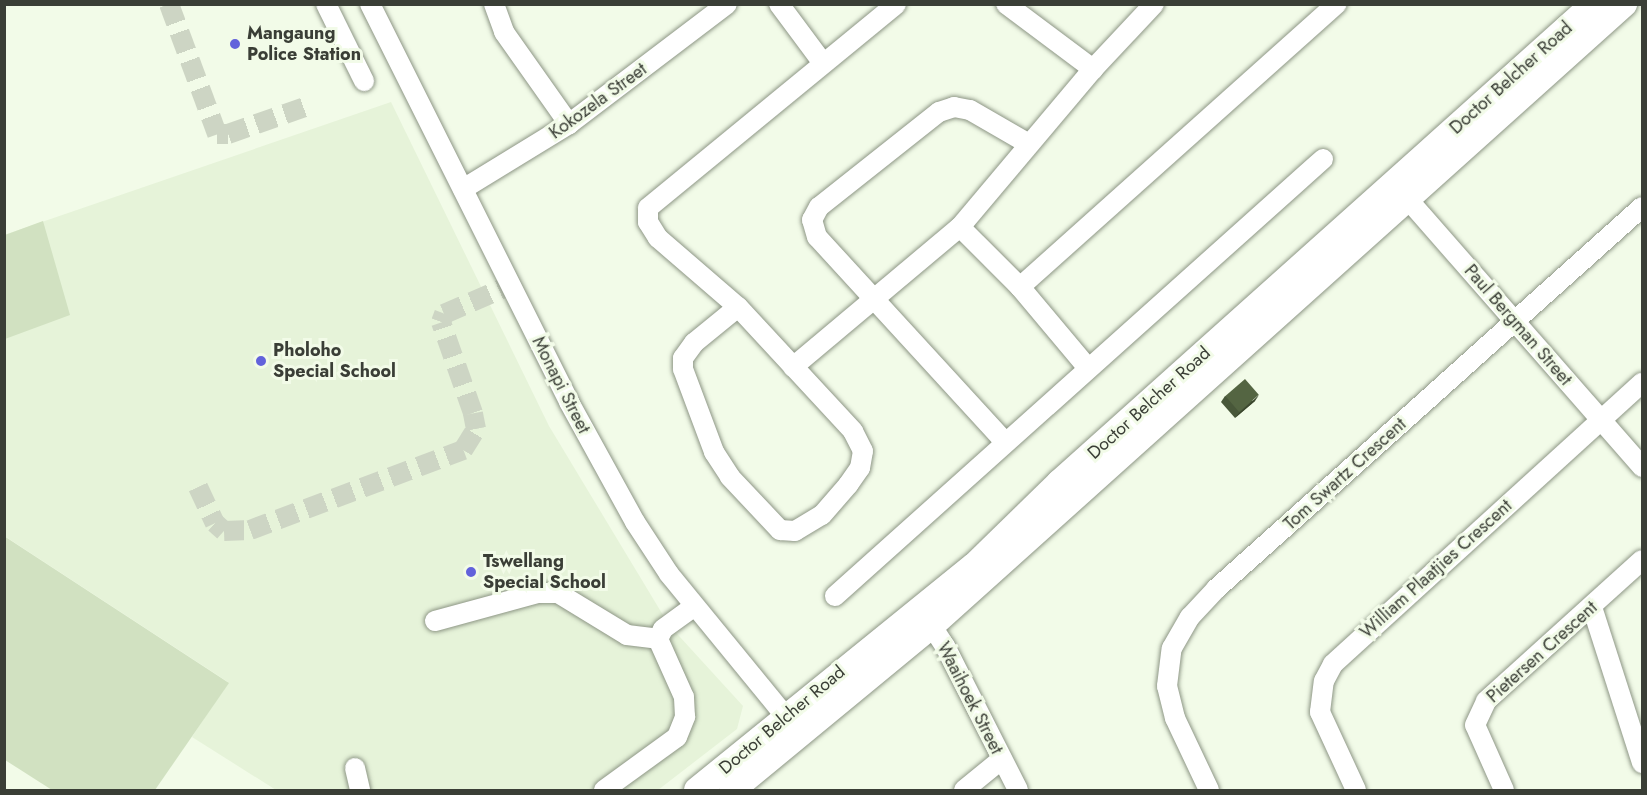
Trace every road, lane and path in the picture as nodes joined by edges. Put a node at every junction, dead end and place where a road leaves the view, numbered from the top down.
1 (326, 4) edge
2 (370, 4) edge
3 (494, 4) edge
4 (727, 4) edge
5 (779, 4) edge
6 (896, 4) edge
7 (1006, 4) edge
8 (1154, 4) edge
9 (1337, 4) edge
10 (1594, 4) edge
11 (1624, 4) edge
12 (822, 62) junction
13 (1093, 69) junction
14 (364, 81) dead end
15 (569, 124) junction
16 (1029, 144) junction
17 (1323, 159) dead end
18 (463, 189) junction
19 (1400, 190) junction
20 (1642, 207) edge
21 (960, 227) junction
22 (1020, 287) junction
23 (876, 301) junction
24 (738, 308) junction
25 (1515, 322) junction
26 (793, 367) junction
27 (1088, 368) junction
28 (1642, 383) edge
29 (1601, 421) junction
30 (1005, 442) junction
31 (1642, 467) edge
32 (1642, 560) edge
33 (835, 596) dead end
34 (695, 606) junction
35 (1592, 607) junction
36 (926, 616) junction
37 (435, 621) dead end
38 (658, 639) junction
39 (793, 726) junction
40 (1002, 759) junction
41 (1642, 763) edge
42 (355, 768) dead end
43 (360, 790) edge
44 (604, 790) edge
45 (697, 790) edge
46 (732, 790) edge
47 (964, 790) edge
48 (1018, 790) edge
49 (1209, 790) edge
50 (1356, 790) edge
51 (1503, 790) edge

1 - 14 street
2 - 18 street, Monapi Street
3 - 15 street
4 - 15 street, Kokozela Street
5 - 12 street
6 - 12 street
7 - 13 street
8 - 13 street
9 - 22 street
10 - 19 main road, Doctor Belcher Road
11 - 19 main road, Doctor Belcher Road
12 - 24 street
13 - 16 street
15 - 18 street, Kokozela Street
16 - 21 street
16 - 23 street
17 - 27 street
18 - 34 street, Monapi Street
19 - 25 street, Paul Bergman Street
19 - 36 main road, Doctor Belcher Road
20 - 25 street, Tom Swartz Crescent
21 - 22 street
21 - 23 street
22 - 27 street
23 - 26 street
23 - 30 street
24 - 26 street
24 - 26 street
25 - 29 street, Paul Bergman Street
25 - 49 street, Tom Swartz Crescent
27 - 30 street
28 - 29 street, William Plaatjies Crescent
29 - 31 street, Paul Bergman Street
29 - 50 street, William Plaatjies Crescent
30 - 33 street
32 - 35 street, Pietersen Crescent
34 - 38 street
34 - 39 street, Monapi Street
35 - 41 street
35 - 51 street, Pietersen Crescent
36 - 39 main road, Doctor Belcher Road
36 - 40 street, Waaihoek Street
37 - 38 street
38 - 44 street
39 - 45 main road, Doctor Belcher Road
39 - 46 main road, Doctor Belcher Road
40 - 47 street
40 - 48 street, Waaihoek Street
42 - 43 street

